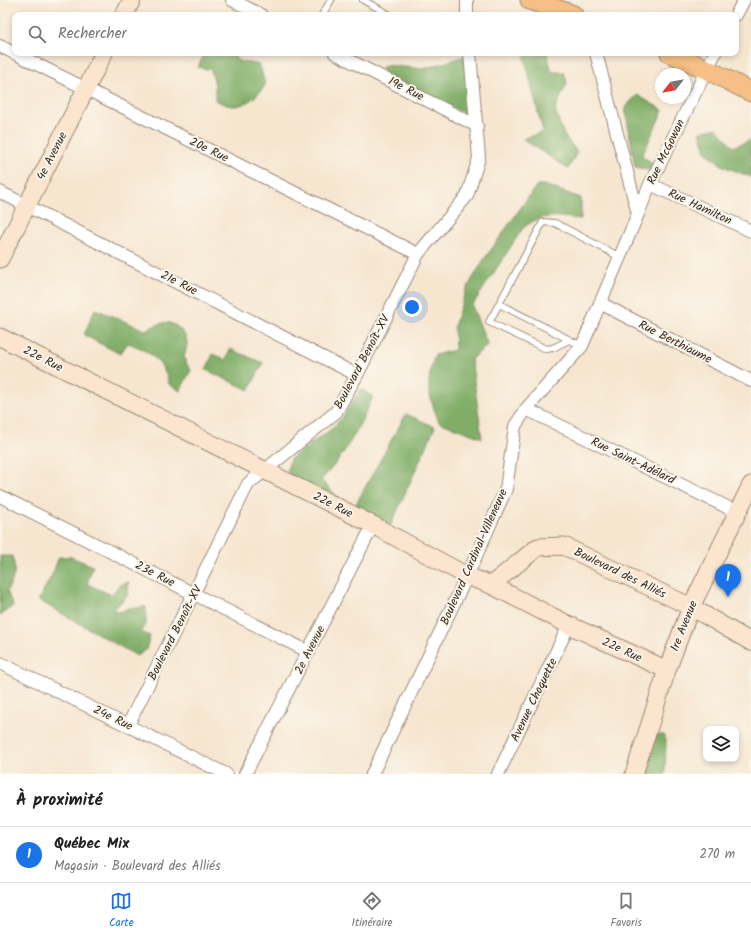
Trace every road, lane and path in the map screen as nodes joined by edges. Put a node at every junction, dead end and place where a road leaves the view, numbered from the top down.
1 (132, 0) edge
2 (232, 0) edge
3 (331, 0) edge
4 (363, 0) edge
5 (467, 0) edge
6 (744, 0) edge
7 (541, 2) edge
8 (126, 12) edge
9 (255, 12) edge
10 (324, 12) edge
11 (385, 12) edge
12 (467, 12) edge
13 (566, 12) edge
14 (738, 12) edge
15 (0, 46) edge
16 (12, 52) edge
17 (20, 56) edge
18 (102, 56) edge
19 (341, 56) edge
20 (470, 56) edge
21 (597, 56) edge
22 (685, 56) edge
23 (711, 61) edge
24 (86, 89) junction
25 (751, 92) edge
26 (477, 126) junction
27 (650, 184) junction
28 (0, 192) edge
29 (27, 205) junction
30 (638, 214) junction
31 (751, 231) edge
32 (418, 254) junction
33 (620, 257) junction
34 (0, 259) edge
35 (600, 303) junction
36 (498, 304) junction
37 (0, 337) edge
38 (569, 340) junction
39 (582, 346) junction
40 (357, 374) junction
41 (751, 381) edge
42 (526, 409) junction
43 (265, 471) junction
44 (751, 485) edge
45 (0, 496) edge
46 (739, 513) junction
47 (373, 525) junction
48 (467, 576) junction
49 (491, 585) junction
50 (194, 594) junction
51 (690, 607) junction
52 (569, 625) junction
53 (751, 642) edge
54 (309, 652) junction
55 (0, 663) edge
56 (667, 670) junction
57 (128, 725) junction
58 (226, 774) edge
59 (245, 774) edge
60 (372, 774) edge
61 (498, 774) edge
62 (634, 774) edge

1 - 8 street
2 - 9 street
3 - 10 lane
4 - 11 lane
5 - 12 street
6 - 14 street
7 - 13 main road
15 - 16 street, 20e Rue
17 - 24 street, 20e Rue
18 - 24 street, 4e Avenue
19 - 26 street, 19e Rue
20 - 26 street, Boulevard Benoît-XV
21 - 30 street
22 - 23 main road
23 - 25 main road
23 - 27 street, Rue McGowan
24 - 29 street, 4e Avenue
24 - 32 street, 20e Rue
26 - 32 street, Boulevard Benoît-XV
27 - 30 street, Rue McGowan
27 - 31 street, Rue Hamilton
28 - 29 street, 21e Rue
29 - 34 street, 4e Avenue
29 - 40 street, 21e Rue
30 - 33 street, Boulevard Cardinal-Villeneuve
32 - 40 street, Boulevard Benoît-XV
33 - 35 street, Boulevard Cardinal-Villeneuve
33 - 36 lane
35 - 39 street, Boulevard Cardinal-Villeneuve
35 - 41 street, Rue Berthiaume
36 - 38 lane
36 - 38 lane
37 - 43 street, 22e Rue
38 - 39 lane
39 - 42 street, Boulevard Cardinal-Villeneuve
40 - 43 street, Boulevard Benoît-XV
42 - 46 street, Rue Saint-Adélard
42 - 48 street, Boulevard Cardinal-Villeneuve
43 - 47 street, 22e Rue
43 - 50 street, Boulevard Benoît-XV
44 - 46 street, 1re Avenue
45 - 50 street, 23e Rue
46 - 51 street, 1re Avenue
47 - 48 street, 22e Rue
47 - 54 street, 2e Avenue
48 - 49 street, 22e Rue
48 - 60 street, Boulevard Cardinal-Villeneuve
49 - 51 street, Boulevard des Alliés
49 - 52 street, 22e Rue
50 - 54 street, 23e Rue
50 - 57 street, Boulevard Benoît-XV
51 - 53 street, Boulevard des Alliés
51 - 56 street, 1re Avenue
52 - 56 street, 22e Rue
52 - 61 street, Avenue Choquette
54 - 59 street, 2e Avenue
55 - 57 street, 24e Rue
56 - 62 street, 1re Avenue
57 - 58 street, 24e Rue

